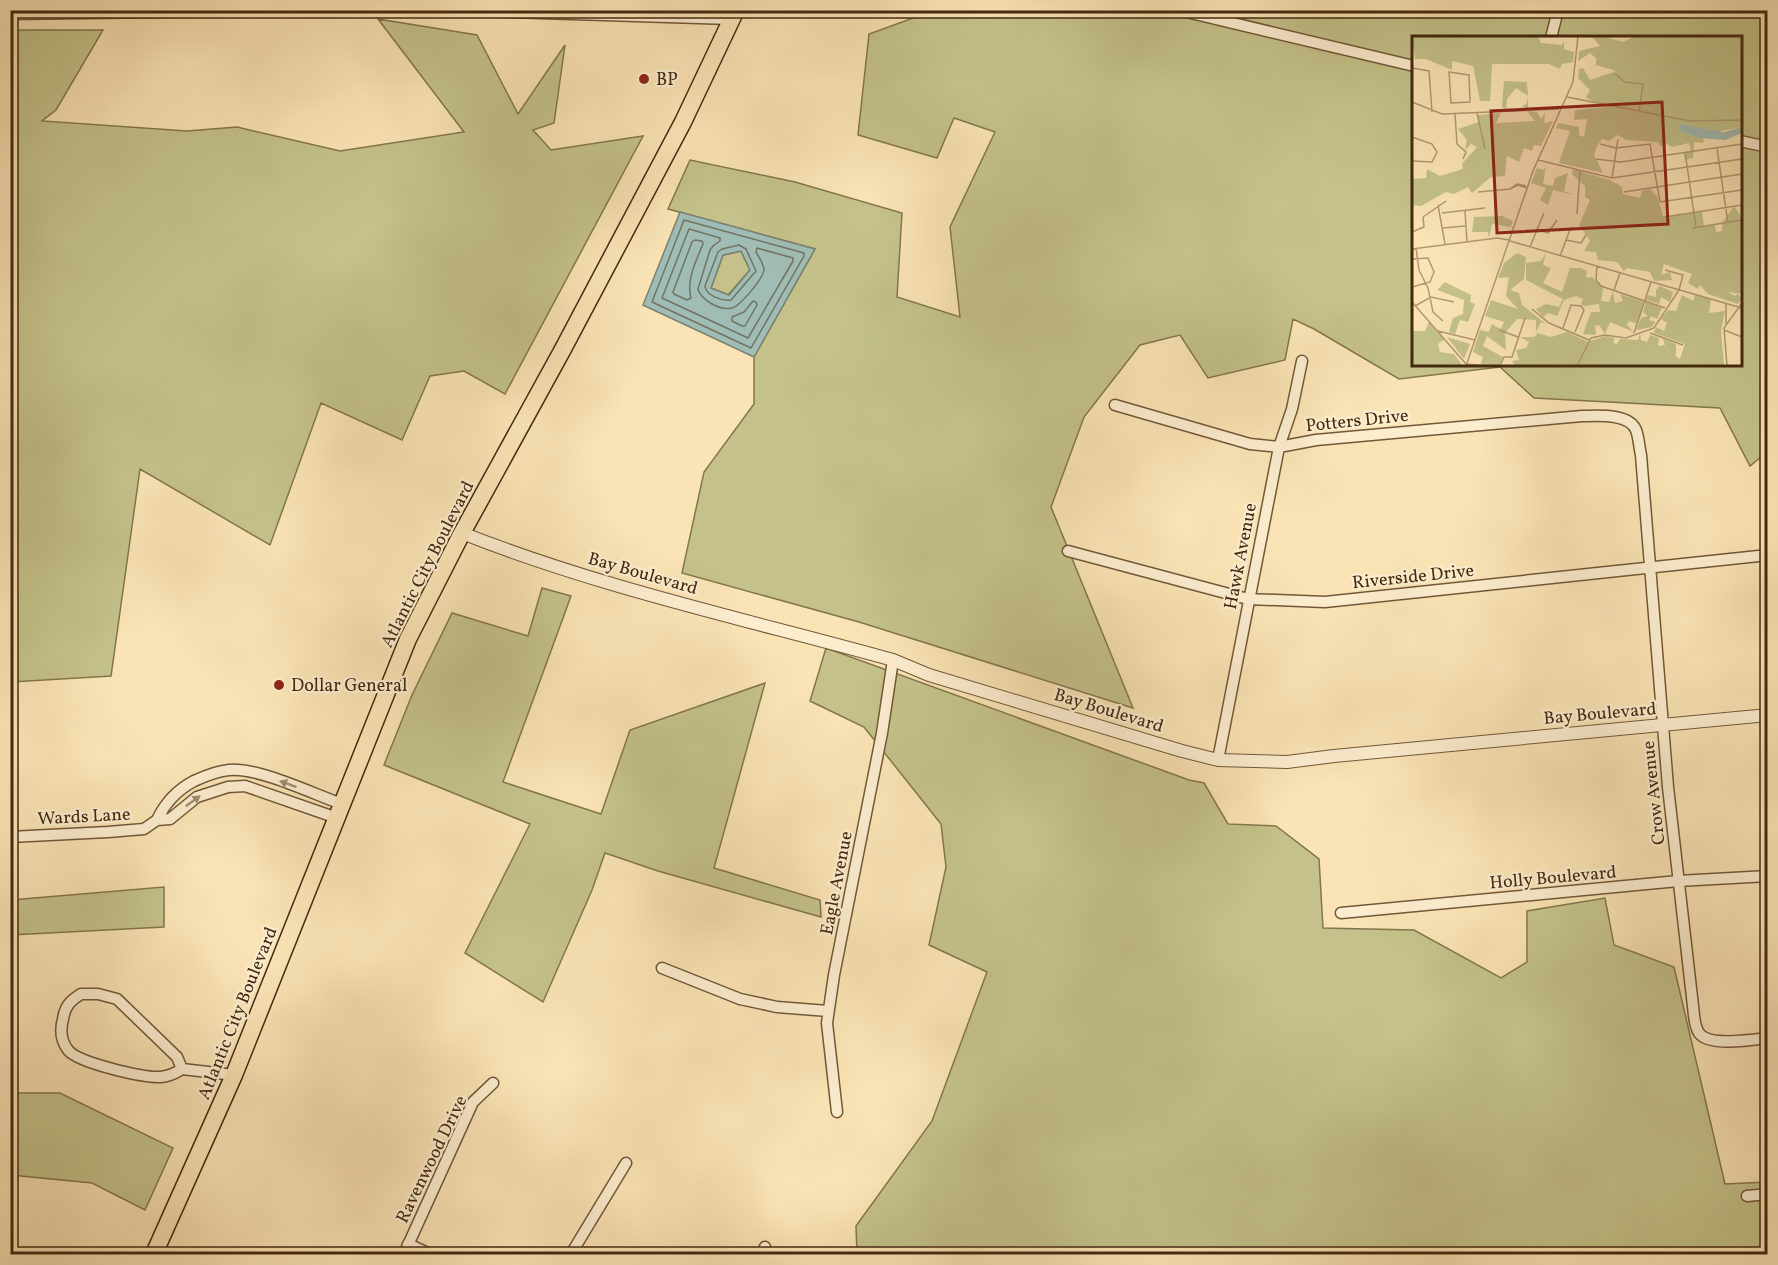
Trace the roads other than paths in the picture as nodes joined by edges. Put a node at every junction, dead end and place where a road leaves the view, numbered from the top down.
1 (307, 10) edge
2 (449, 10) edge
3 (1178, 10) edge
4 (1558, 10) edge
5 (10, 14) edge
6 (733, 15) edge
7 (1552, 36) edge
8 (1412, 66) edge
9 (1742, 141) edge
10 (1767, 147) edge
11 (1302, 361) dead end
12 (1115, 405) dead end
13 (1607, 416) joint
14 (1279, 447) junction
15 (462, 533) junction
16 (1068, 551) dead end
17 (1767, 555) edge
18 (1650, 568) junction
19 (1248, 599) junction
20 (893, 660) junction
21 (1767, 715) edge
22 (1663, 726) junction
23 (1218, 760) junction
24 (340, 811) junction
25 (157, 820) junction
26 (10, 837) edge
27 (1767, 876) edge
28 (1678, 881) junction
29 (1341, 913) dead end
30 (662, 968) dead end
31 (828, 1011) junction
32 (1767, 1038) edge
33 (182, 1069) junction
34 (234, 1075) junction
35 (493, 1083) dead end
36 (837, 1112) dead end
37 (626, 1162) dead end
38 (1767, 1194) edge
39 (1748, 1196) dead end
40 (406, 1249) edge
41 (154, 1254) edge
42 (430, 1254) edge
43 (571, 1254) edge

1 - 5 street
2 - 6 street
3 - 8 street
4 - 7 street
6 - 15 highway, Atlantic City Boulevard
9 - 10 street
11 - 14 street, Hawk Avenue
12 - 14 street, Potters Drive
13 - 14 street, Potters Drive
13 - 18 street, Crow Avenue
14 - 19 street, Hawk Avenue
15 - 20 street, Bay Boulevard
15 - 24 highway, Atlantic City Boulevard
16 - 19 street, Riverside Drive
17 - 18 street, Riverside Drive
18 - 19 street, Riverside Drive
18 - 22 street, Crow Avenue
19 - 23 street, Hawk Avenue
20 - 23 street, Bay Boulevard
20 - 31 street, Eagle Avenue
21 - 22 street, Bay Boulevard
22 - 23 street, Bay Boulevard
22 - 28 street, Crow Avenue
25 -> 24 street, Wards Lane
24 -> 25 street, Wards Lane
24 - 34 highway, Atlantic City Boulevard
25 - 26 street, Wards Lane
27 - 28 street, Holly Boulevard
28 - 29 street, Holly Boulevard
28 - 32 street, Crow Avenue
30 - 31 street
31 - 36 street, Eagle Avenue
33 - 33 street
33 - 34 street
34 - 41 highway, Atlantic City Boulevard
35 - 40 street, Ravenwood Drive
37 - 43 street
38 - 39 street
40 - 42 street

